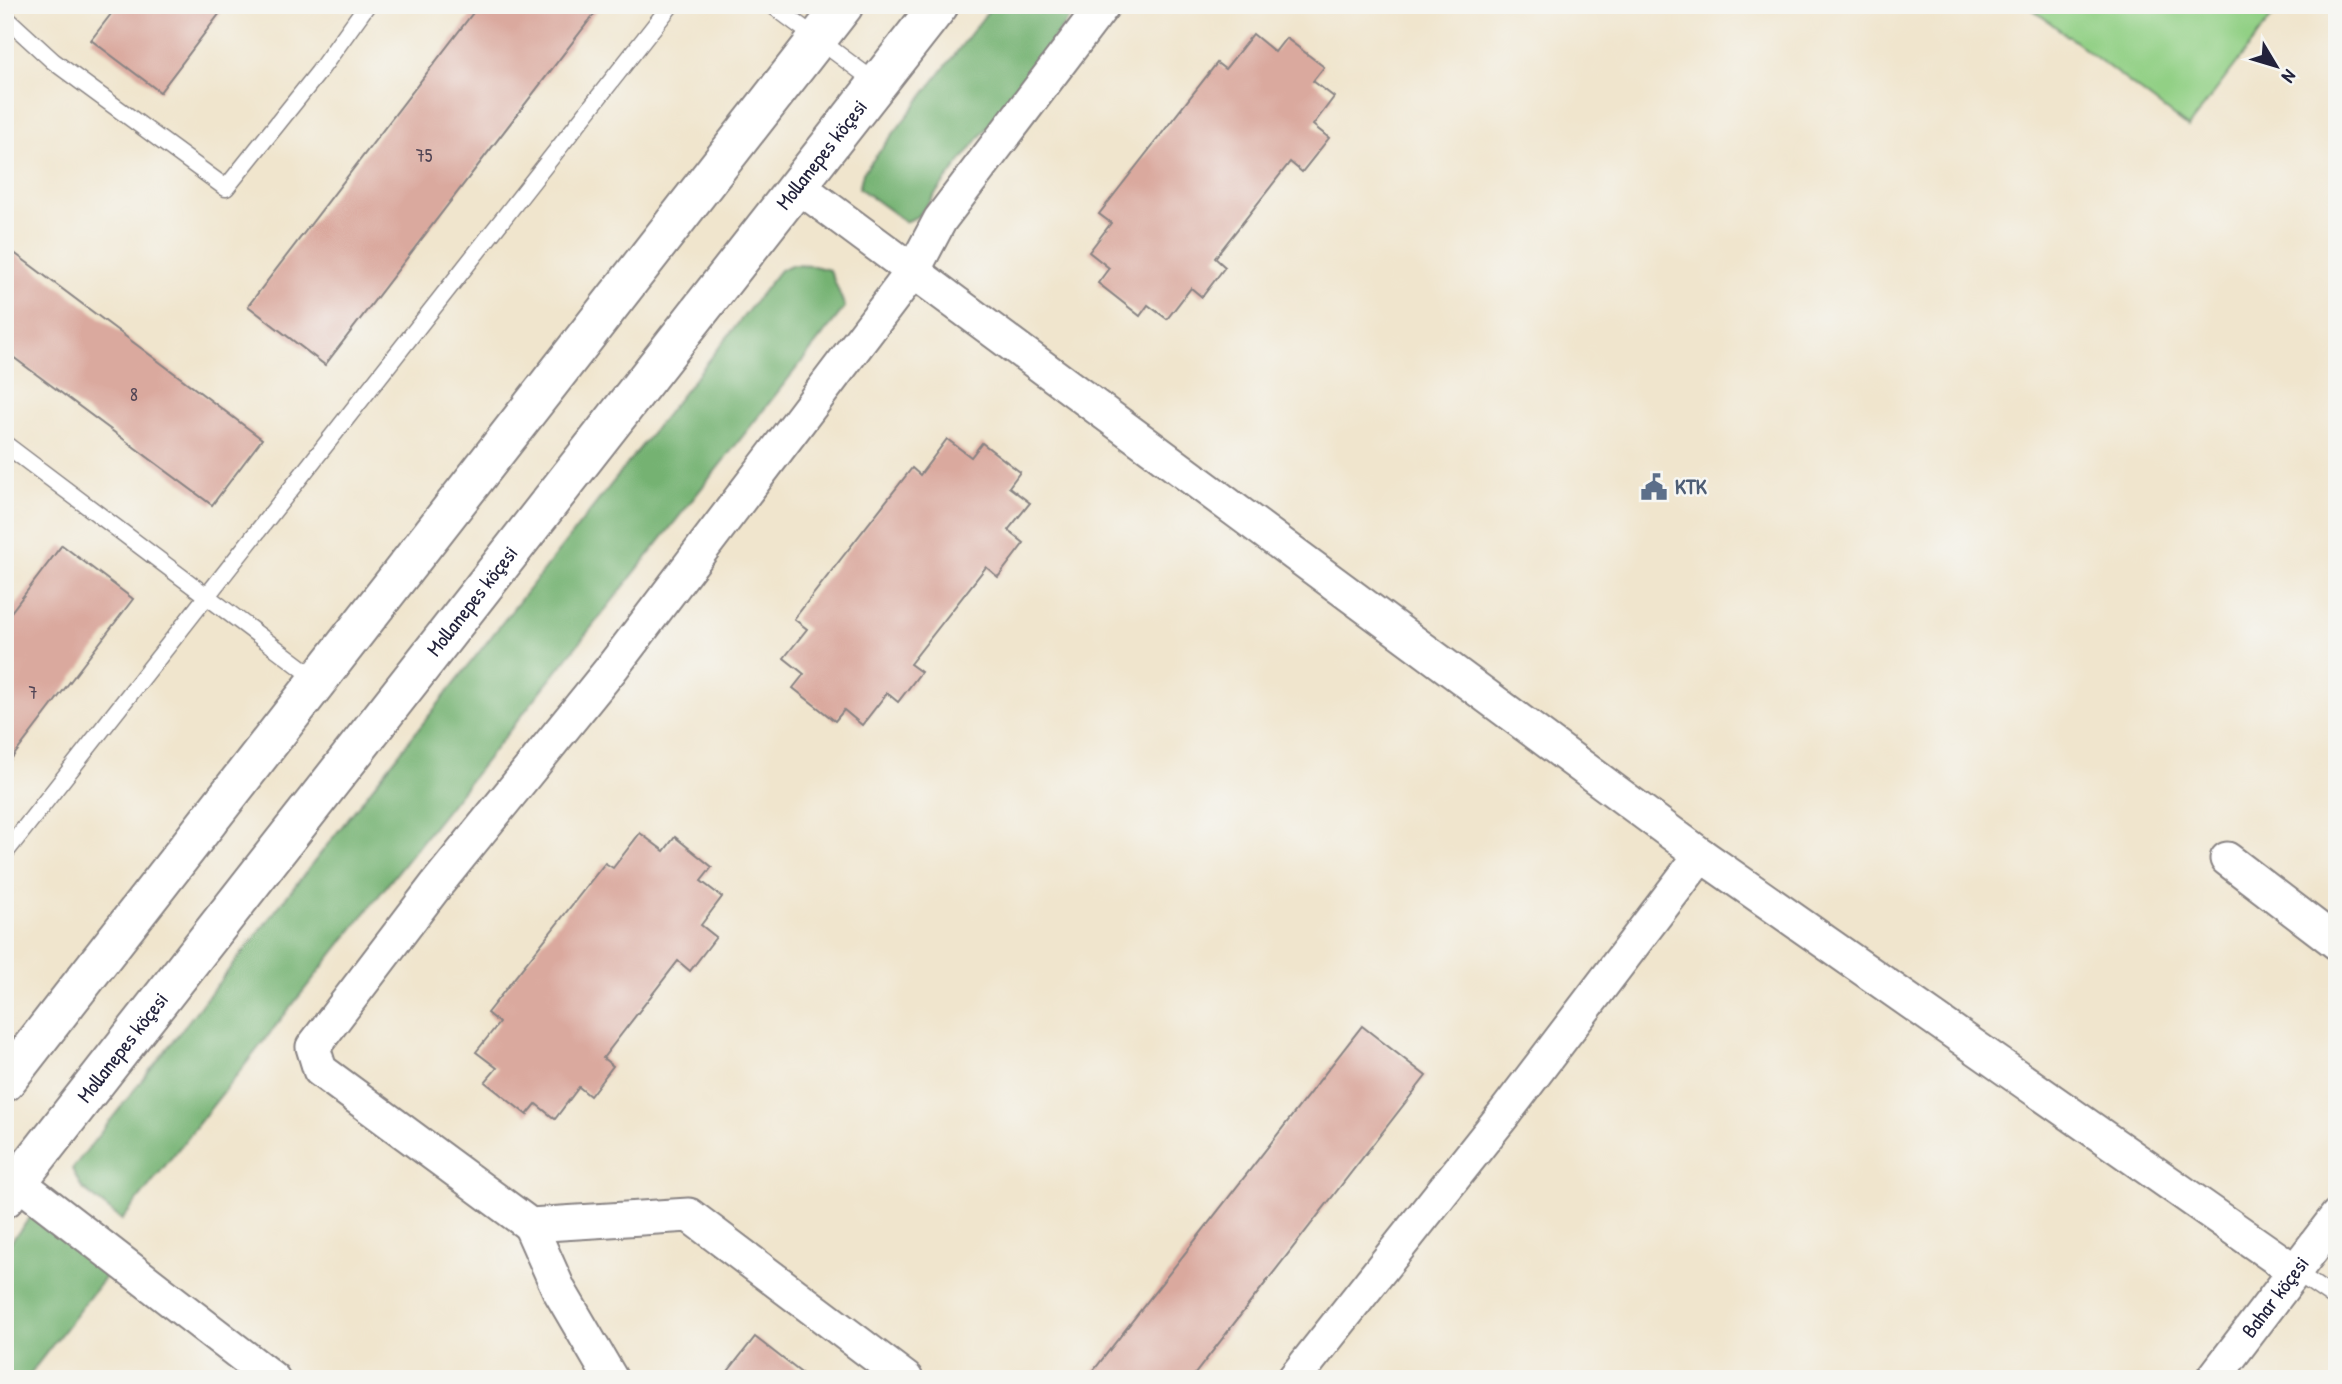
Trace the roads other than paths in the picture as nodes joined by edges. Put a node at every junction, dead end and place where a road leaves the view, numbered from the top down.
1 (367, 5) edge
2 (671, 5) edge
3 (772, 5) edge
4 (844, 5) edge
5 (939, 5) edge
6 (1103, 5) edge
7 (5, 17) edge
8 (818, 39) junction
9 (878, 84) junction
10 (798, 186) junction
11 (913, 271) junction
12 (5, 444) edge
13 (206, 598) junction
14 (318, 680) junction
15 (5, 853) edge
16 (1701, 855) junction
17 (2227, 859) dead end
18 (2337, 943) edge
19 (5, 1082) edge
20 (12, 1190) edge
21 (2337, 1216) edge
22 (530, 1225) junction
23 (2296, 1272) junction
24 (2337, 1300) edge
25 (273, 1379) edge
26 (611, 1379) edge
27 (906, 1379) edge
28 (1294, 1379) edge
29 (2213, 1379) edge

1 - 7 lane
2 - 13 lane
3 - 8 lane
4 - 8 street
5 - 9 street, Mollanepes köçesi
6 - 11 street
8 - 9 lane
8 - 14 street
9 - 10 street, Mollanepes köçesi
10 - 11 street
10 - 20 street, Mollanepes köçesi
11 - 16 street
11 - 22 street
12 - 13 lane
13 - 14 lane
13 - 15 lane
14 - 19 street
16 - 23 street
16 - 28 street
17 - 18 street
20 - 25 street
21 - 23 street, Bahar köçesi
22 - 26 street
22 - 27 street
23 - 24 lane
23 - 29 street, Bahar köçesi

